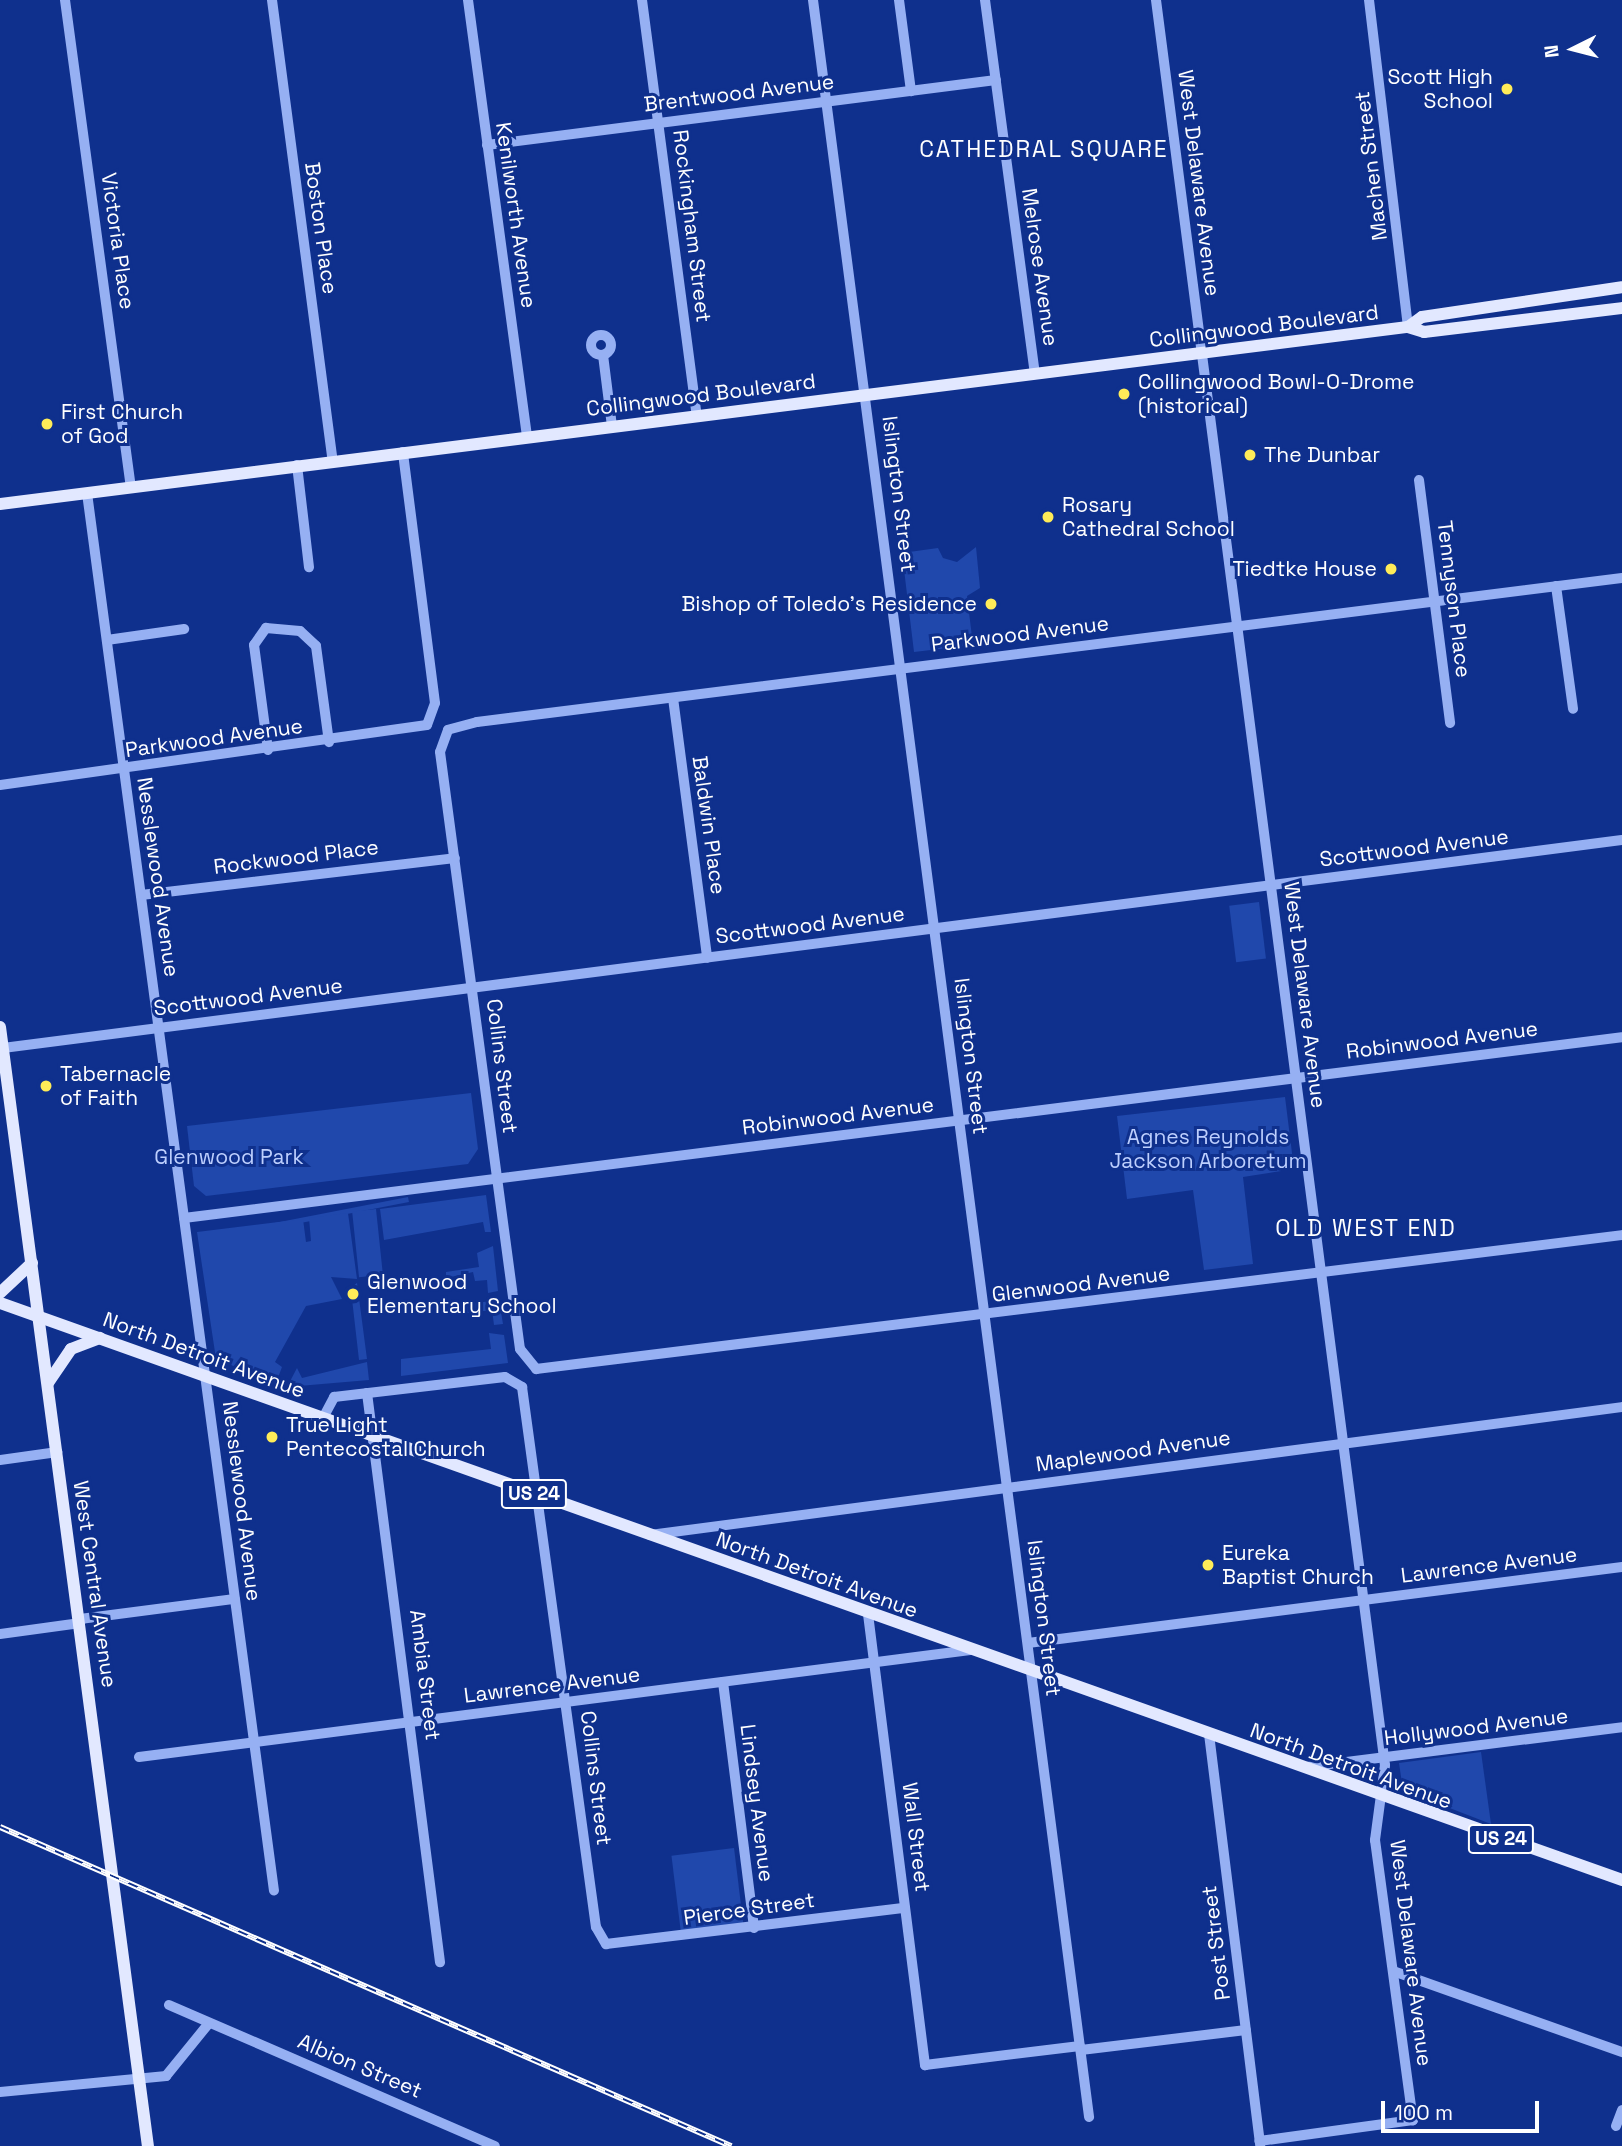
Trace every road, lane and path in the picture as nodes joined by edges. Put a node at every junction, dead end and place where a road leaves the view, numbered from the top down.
1 (65, 0) edge
2 (272, 0) edge
3 (468, 0) edge
4 (642, 0) edge
5 (813, 0) edge
6 (899, 0) edge
7 (985, 0) edge
8 (1156, 0) edge
9 (1369, 0) edge
10 (996, 80) junction
11 (912, 91) junction
12 (826, 102) junction
13 (659, 123) junction
14 (487, 145) junction
15 (1622, 287) edge
16 (1522, 302) junction
17 (1622, 308) edge
18 (1517, 320) junction
19 (1408, 327) junction
20 (1202, 354) junction
21 (603, 355) dead end
22 (1035, 373) junction
23 (867, 395) junction
24 (697, 415) junction
25 (612, 426) junction
26 (527, 436) junction
27 (402, 452) junction
28 (333, 461) junction
29 (297, 466) junction
30 (1419, 480) dead end
31 (131, 487) junction
32 (87, 493) junction
33 (0, 504) edge
34 (309, 567) dead end
35 (1622, 578) edge
36 (1556, 586) junction
37 (1435, 602) junction
38 (1237, 626) junction
39 (184, 629) dead end
40 (107, 640) junction
41 (902, 668) junction
42 (673, 698) junction
43 (1573, 709) dead end
44 (1450, 723) dead end
45 (329, 742) junction
46 (268, 750) junction
47 (440, 752) joint
48 (124, 769) junction
49 (0, 785) edge
50 (1622, 840) edge
51 (455, 858) junction
52 (1272, 885) junction
53 (141, 895) junction
54 (936, 929) junction
55 (707, 958) junction
56 (472, 988) junction
57 (0, 1027) edge
58 (159, 1027) junction
59 (1622, 1037) edge
60 (3, 1048) junction
61 (1297, 1078) junction
62 (5, 1096) edge
63 (961, 1120) junction
64 (497, 1179) junction
65 (184, 1218) junction
66 (1622, 1235) edge
67 (32, 1263) junction
68 (1322, 1274) junction
69 (0, 1293) edge
70 (0, 1303) edge
71 (39, 1316) junction
72 (986, 1316) junction
73 (100, 1338) junction
74 (545, 1371) joint
75 (206, 1375) junction
76 (48, 1383) junction
77 (404, 1389) junction
78 (366, 1393) junction
79 (405, 1401) dead end
80 (1622, 1407) edge
81 (323, 1418) junction
82 (373, 1436) junction
83 (1344, 1443) junction
84 (57, 1452) junction
85 (0, 1460) edge
86 (1008, 1487) junction
87 (538, 1495) junction
88 (649, 1535) junction
89 (1622, 1567) edge
90 (235, 1599) junction
91 (1364, 1600) junction
92 (868, 1614) junction
93 (80, 1621) junction
94 (0, 1634) edge
95 (1028, 1643) junction
96 (970, 1650) junction
97 (874, 1662) junction
98 (1032, 1673) junction
99 (723, 1682) junction
100 (567, 1702) junction
101 (411, 1722) junction
102 (1622, 1727) edge
103 (1209, 1734) junction
104 (254, 1742) junction
105 (139, 1757) dead end
106 (1384, 1758) junction
107 (1294, 1768) junction
108 (1380, 1798) junction
109 (1622, 1880) edge
110 (274, 1891) dead end
111 (905, 1908) junction
112 (754, 1928) junction
113 (600, 1938) joint
114 (440, 1962) dead end
115 (1393, 1971) junction
116 (169, 2005) dead end
117 (209, 2023) junction
118 (1246, 2030) junction
119 (1080, 2048) junction
120 (1622, 2052) edge
121 (140, 2075) junction
122 (0, 2092) edge
123 (1622, 2110) edge
124 (1089, 2117) dead end
125 (1616, 2126) dead end
126 (1260, 2143) edge
127 (148, 2146) edge
128 (495, 2146) edge

1 - 31 street, Victoria Place
2 - 28 street, Boston Place
3 - 14 street, Kenilworth Avenue
4 - 13 street, Rockingham Street
5 - 12 street, Islington Street
6 - 11 street
7 - 10 street, Melrose Avenue
8 - 20 street, West Delaware Avenue
9 - 19 street, Machen Street
10 - 11 street, Brentwood Avenue
10 - 22 street, Melrose Avenue
11 - 12 street, Brentwood Avenue
12 - 13 street, Brentwood Avenue
12 - 23 street, Islington Street
13 - 14 street, Brentwood Avenue
13 - 24 street, Rockingham Street
14 - 26 street, Kenilworth Avenue
15 - 16 main road, Collingwood Boulevard
16 - 18 main road
16 - 19 main road, Collingwood Boulevard
17 - 18 main road, Collingwood Boulevard
18 - 19 main road, Collingwood Boulevard
19 - 20 main road, Collingwood Boulevard
20 - 22 main road, Collingwood Boulevard
20 - 38 street, West Delaware Avenue
21 - 25 street
22 - 23 main road, Collingwood Boulevard
23 - 24 main road, Collingwood Boulevard
23 - 41 street, Islington Street
24 - 25 main road, Collingwood Boulevard
25 - 26 main road, Collingwood Boulevard
26 - 27 main road, Collingwood Boulevard
27 - 28 main road, Collingwood Boulevard
27 - 45 street, Parkwood Avenue
28 - 29 main road, Collingwood Boulevard
29 - 31 main road, Collingwood Boulevard
29 - 34 street
30 - 37 street, Tennyson Place
31 - 32 main road, Collingwood Boulevard
32 - 33 main road, Collingwood Boulevard
32 - 40 street, Nesslewood Avenue
35 - 36 street, Parkwood Avenue
36 - 37 street, Parkwood Avenue
36 - 43 street
37 - 38 street, Parkwood Avenue
37 - 44 street, Tennyson Place
38 - 41 street, Parkwood Avenue
38 - 52 street, West Delaware Avenue
39 - 40 street
40 - 48 street, Nesslewood Avenue
41 - 42 street, Parkwood Avenue
41 - 54 street, Islington Street
42 - 47 street, Parkwood Avenue
42 - 55 street, Baldwin Place
45 - 46 street, Parkwood Avenue
45 - 46 street
46 - 48 street, Parkwood Avenue
47 - 51 street, Collins Street
48 - 49 street, Parkwood Avenue
48 - 53 street, Nesslewood Avenue
50 - 52 street, Scottwood Avenue
51 - 53 street, Rockwood Place
51 - 56 street, Collins Street
52 - 54 street, Scottwood Avenue
52 - 61 street, West Delaware Avenue
53 - 58 street, Nesslewood Avenue
54 - 55 street, Scottwood Avenue
54 - 63 street, Islington Street
55 - 56 street, Scottwood Avenue
56 - 58 street, Scottwood Avenue
56 - 64 street, Collins Street
57 - 60 main road, West Central Avenue
58 - 60 street, Scottwood Avenue
58 - 65 street, Nesslewood Avenue
59 - 61 street, Robinwood Avenue
60 - 62 main road, West Central Avenue
61 - 63 street, Robinwood Avenue
61 - 68 street, West Delaware Avenue
62 - 67 main road, West Central Avenue
63 - 64 street, Robinwood Avenue
63 - 72 street, Islington Street
64 - 65 street, Robinwood Avenue
64 - 74 street, Collins Street
65 - 75 street, Nesslewood Avenue
66 - 68 street, Glenwood Avenue
67 - 69 main road
67 - 71 main road, West Central Avenue
68 - 72 street, Glenwood Avenue
68 - 83 street, West Delaware Avenue
70 - 71 main road, North Detroit Avenue / US 24
71 - 73 main road, North Detroit Avenue / US 24
71 - 76 main road, West Central Avenue
72 - 74 street, Glenwood Avenue
72 - 86 street, Islington Street
73 - 75 main road, North Detroit Avenue / US 24
73 - 76 main road
75 - 81 main road, North Detroit Avenue / US 24
75 - 90 street, Nesslewood Avenue
76 - 84 main road, West Central Avenue
77 - 78 street
77 - 79 street
77 - 87 street, Collins Street
78 - 81 street
78 - 82 street, Ambia Street
80 - 83 street, Maplewood Avenue
81 - 82 main road, North Detroit Avenue / US 24
82 - 87 main road, North Detroit Avenue / US 24
82 - 101 street, Ambia Street
83 - 86 street, Maplewood Avenue
83 - 91 street, West Delaware Avenue
84 - 85 street
84 - 93 main road, West Central Avenue
86 - 88 street, Maplewood Avenue
86 - 95 street, Islington Street
87 - 88 main road, North Detroit Avenue / US 24
87 - 100 street, Collins Street
88 - 92 main road, North Detroit Avenue / US 24
89 - 91 street, Lawrence Avenue
90 - 93 street
90 - 104 street, Nesslewood Avenue
91 - 95 street, Lawrence Avenue
91 - 106 street, West Delaware Avenue
92 - 96 main road, North Detroit Avenue / US 24
92 - 97 street, Wall Street
93 - 94 street
93 - 121 main road, West Central Avenue
95 - 98 street, Islington Street
96 - 97 street, Lawrence Avenue
96 - 98 main road, North Detroit Avenue / US 24
97 - 99 street, Lawrence Avenue
97 - 111 street, Wall Street
98 - 103 main road, North Detroit Avenue / US 24
98 - 119 street, Islington Street
99 - 100 street, Lawrence Avenue
99 - 112 street, Lindsey Avenue
100 - 101 street, Lawrence Avenue
100 - 113 street, Collins Street
101 - 104 street, Lawrence Avenue
101 - 114 street, Ambia Street
102 - 106 street, Hollywood Avenue
103 - 107 main road, North Detroit Avenue / US 24
103 - 118 street, Post Street
104 - 105 street, Lawrence Avenue
104 - 110 street, Nesslewood Avenue
106 - 107 street, Hollywood Avenue
106 - 108 street, West Delaware Avenue
107 - 108 main road, North Detroit Avenue / US 24
108 - 109 main road, North Detroit Avenue / US 24
108 - 115 street, West Delaware Avenue
111 - 112 street, Pierce Street
111 - 119 street, Wall Street
112 - 113 street, Pierce Street
115 - 120 street
115 - 126 street, West Delaware Avenue
116 - 117 street, Albion Street
117 - 121 street
117 - 128 street, Albion Street
118 - 119 street
118 - 126 street, Post Street
119 - 124 street, Islington Street
121 - 122 street
121 - 127 main road, West Central Avenue
123 - 125 street

